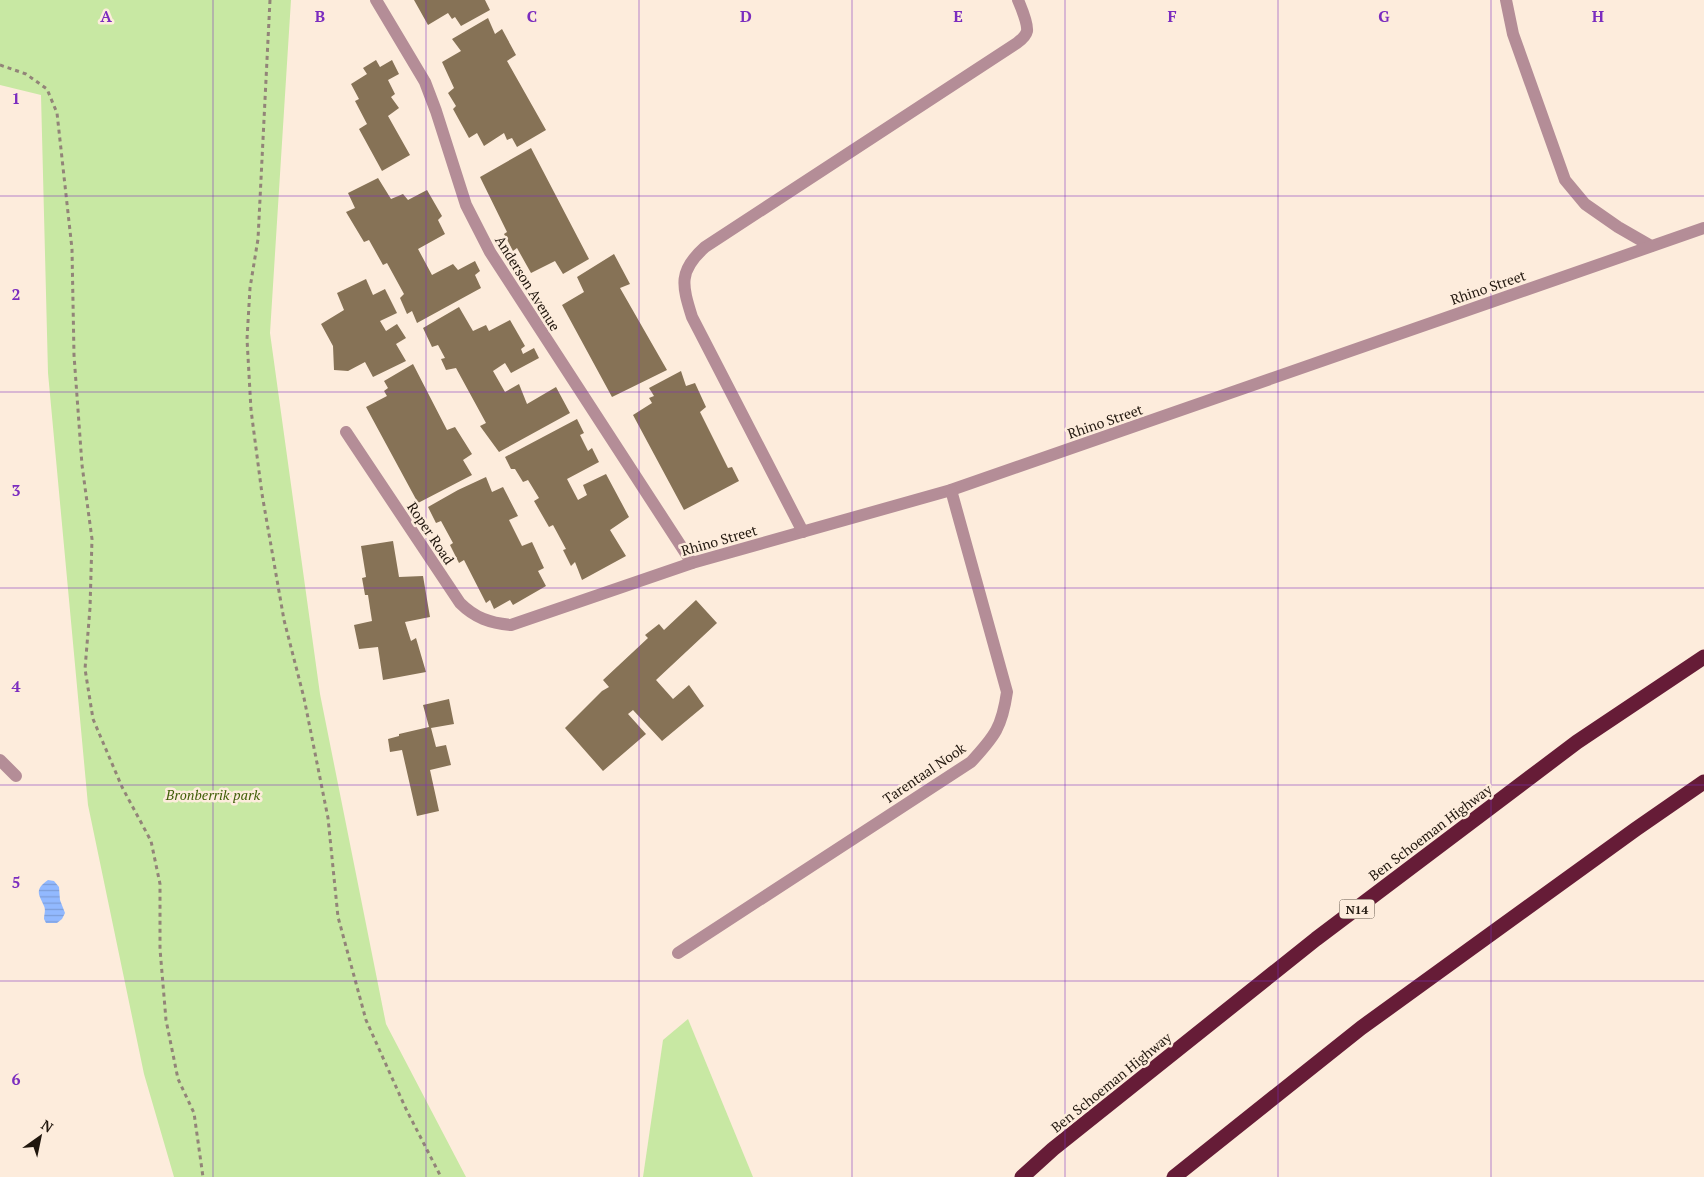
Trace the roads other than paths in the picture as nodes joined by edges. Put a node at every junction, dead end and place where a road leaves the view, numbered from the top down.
1 (376, 0) edge
2 (1018, 0) edge
3 (1506, 0) edge
4 (1704, 228) edge
5 (1651, 246) junction
6 (346, 432) dead end
7 (951, 490) junction
8 (803, 532) junction
9 (692, 563) junction
10 (511, 625) joint
11 (1704, 657) edge
12 (0, 760) edge
13 (16, 776) dead end
14 (1704, 782) edge
15 (678, 953) dead end
16 (1022, 1177) edge
17 (1174, 1177) edge

1 - 9 street, Anderson Avenue
2 - 8 street
3 - 5 street
4 - 5 street, Rhino Street
5 - 7 street, Rhino Street
6 - 10 street, Roper Road
7 - 8 street, Rhino Street
7 - 15 street, Tarentaal Nook
8 - 9 street, Rhino Street
9 - 10 street, Rhino Street
11 - 16 highway, Ben Schoeman Highway / N14
12 - 13 street
14 - 17 highway

